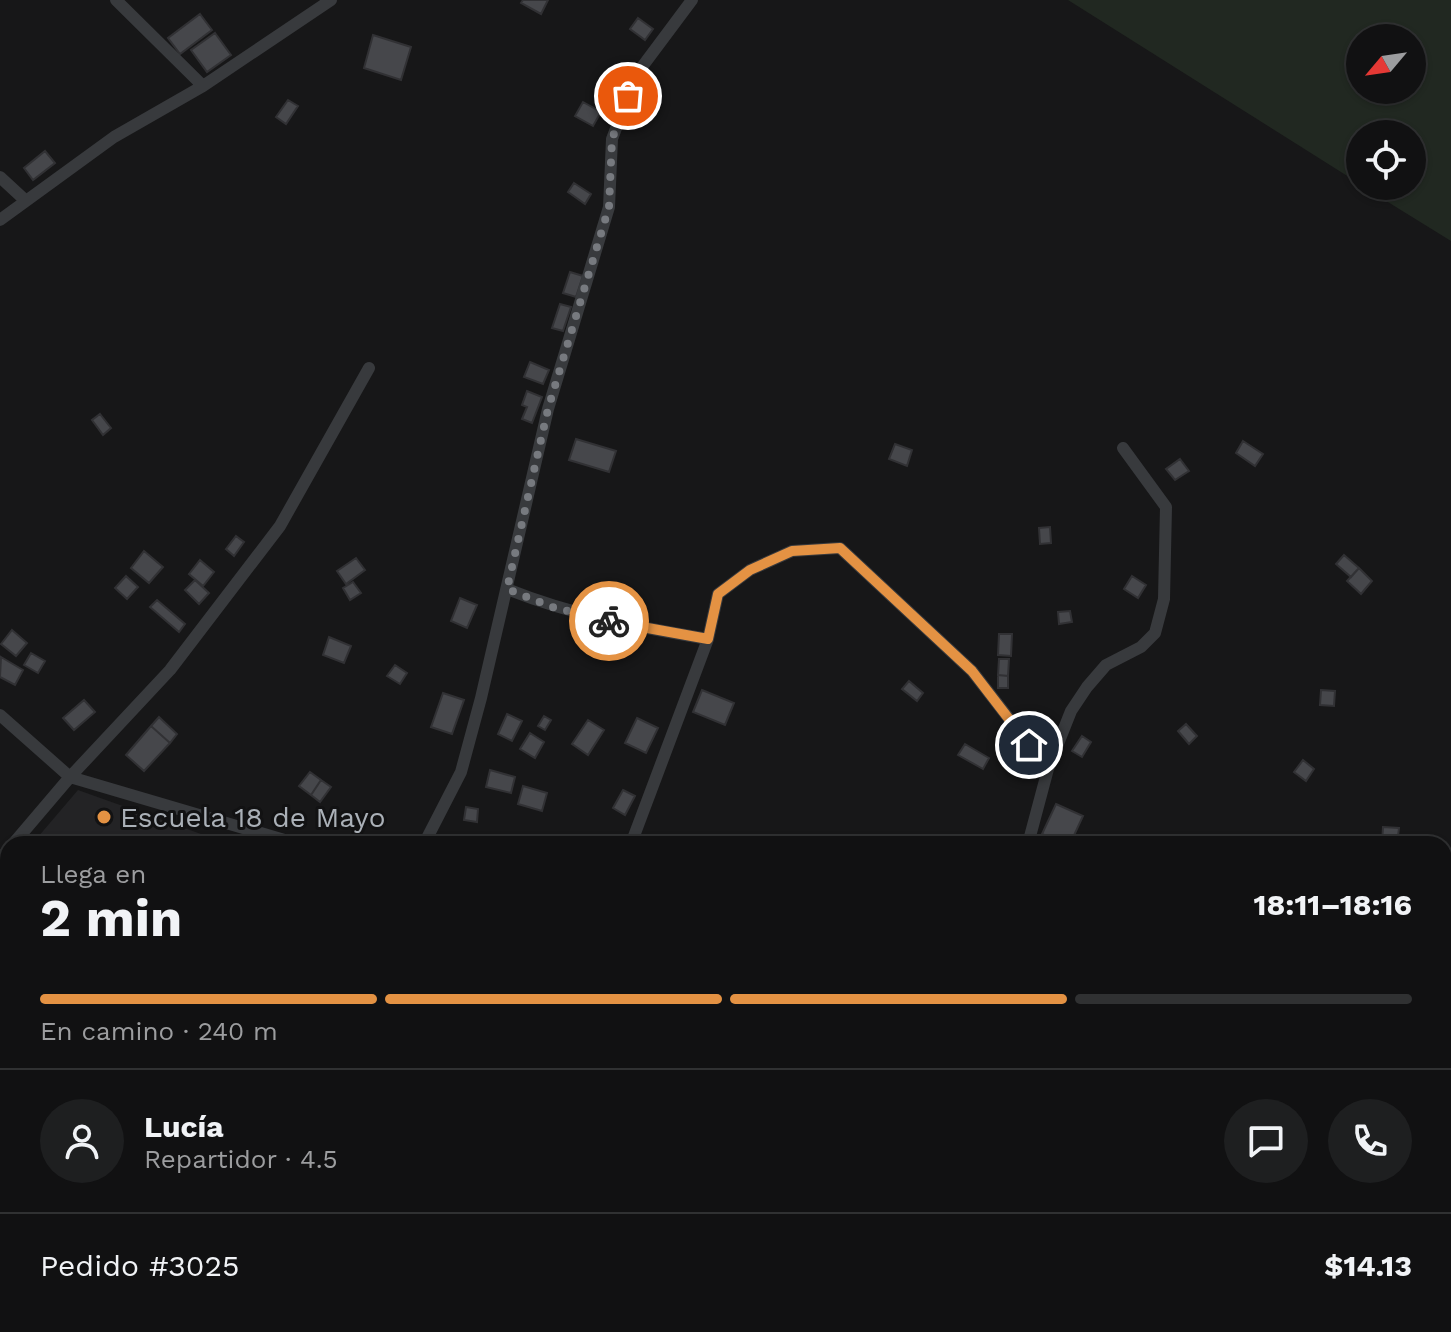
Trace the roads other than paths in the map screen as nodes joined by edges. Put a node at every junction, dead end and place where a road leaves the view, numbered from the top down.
1 (116, 0) edge
2 (331, 0) edge
3 (692, 0) edge
4 (203, 86) junction
5 (0, 177) edge
6 (26, 201) junction
7 (0, 220) edge
8 (369, 368) dead end
9 (1123, 448) dead end
10 (507, 589) junction
11 (708, 639) junction
12 (0, 715) edge
13 (1048, 769) junction
14 (70, 777) junction
15 (20, 836) edge
16 (271, 836) edge
17 (428, 836) edge
18 (634, 836) edge
19 (1030, 836) edge

1 - 4 street
2 - 4 street
3 - 10 street
4 - 6 street
5 - 6 street
6 - 7 street
8 - 14 street
9 - 13 street
10 - 11 street
10 - 17 street
11 - 13 street
11 - 18 street
12 - 14 street
13 - 19 street
14 - 15 street
14 - 16 street

